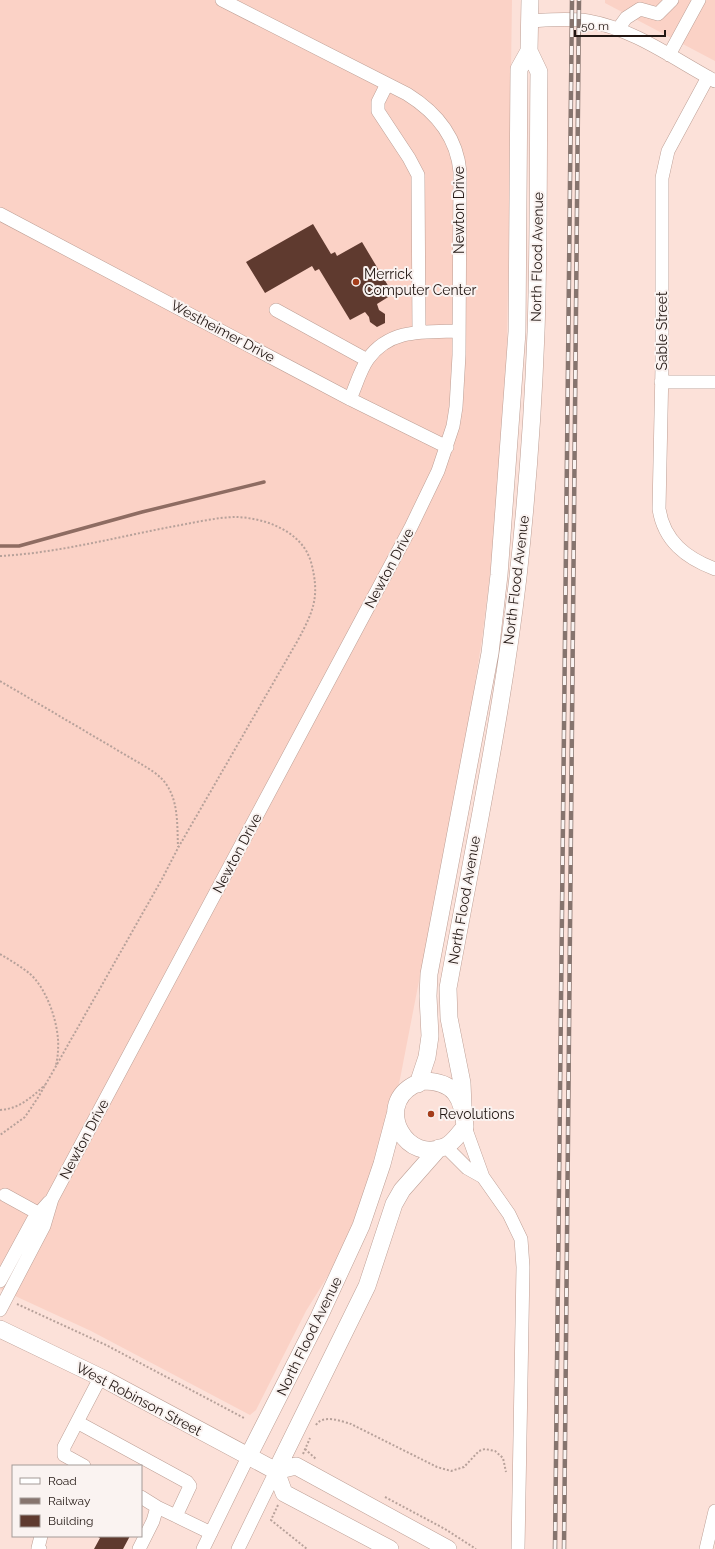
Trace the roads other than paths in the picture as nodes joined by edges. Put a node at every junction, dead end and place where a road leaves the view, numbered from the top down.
1 (222, 0) edge
2 (530, 0) edge
3 (672, 0) edge
4 (699, 0) edge
5 (530, 21) junction
6 (618, 29) junction
7 (529, 51) junction
8 (669, 55) junction
9 (712, 79) edge
10 (387, 84) junction
11 (0, 214) edge
12 (276, 310) dead end
13 (459, 331) junction
14 (419, 332) junction
15 (367, 360) junction
16 (661, 382) junction
17 (715, 382) edge
18 (350, 398) junction
19 (447, 447) junction
20 (715, 569) edge
21 (418, 1084) junction
22 (463, 1106) junction
23 (395, 1115) junction
24 (465, 1126) junction
25 (442, 1147) junction
26 (483, 1177) junction
27 (5, 1195) dead end
28 (42, 1216) junction
29 (0, 1281) edge
30 (3, 1304) edge
31 (0, 1329) edge
32 (100, 1378) junction
33 (77, 1422) junction
34 (248, 1457) junction
35 (79, 1465) edge
36 (276, 1471) junction
37 (142, 1498) edge
38 (157, 1507) junction
39 (715, 1511) edge
40 (176, 1516) junction
41 (211, 1533) junction
42 (41, 1537) edge
43 (519, 1543) edge
44 (40, 1549) edge
45 (140, 1549) edge
46 (203, 1549) edge
47 (238, 1549) edge
48 (390, 1549) edge
49 (448, 1549) edge
50 (706, 1549) edge

1 - 10 street, Newton Drive
2 - 5 main road, North Flood Avenue
3 - 6 street
4 - 8 street
5 - 6 street
5 - 7 main road, North Flood Avenue
6 - 8 street
7 - 21 main road, North Flood Avenue
7 - 22 main road, North Flood Avenue
8 - 9 street
9 - 16 street, Sable Street
10 - 13 street, Newton Drive
10 - 14 street
11 - 18 street, Westheimer Drive
12 - 15 street
13 - 14 street
13 - 19 street, Newton Drive
14 - 15 street
15 - 18 street
16 - 17 street
16 - 20 street, Sable Street
18 - 19 street, Westheimer Drive
19 - 28 street, Newton Drive
21 - 22 main road
21 - 23 main road
22 - 24 main road
23 - 25 main road
23 - 34 main road, North Flood Avenue
24 - 25 main road
24 - 26 street
25 - 26 street
25 - 36 main road
26 - 43 street
27 - 28 street
28 - 29 street, Newton Drive
28 - 30 street, Newton Drive
31 - 32 main road, West Robinson Street
32 - 33 street
32 - 34 main road, West Robinson Street
33 - 35 street
33 - 40 street
34 - 36 main road, West Robinson Street
34 - 41 street, North Flood Avenue
36 - 47 street
36 - 48 main road
36 - 49 main road
37 - 38 street
38 - 40 street
38 - 45 street
39 - 50 street
40 - 41 street
41 - 46 street, North Flood Avenue
42 - 44 street

